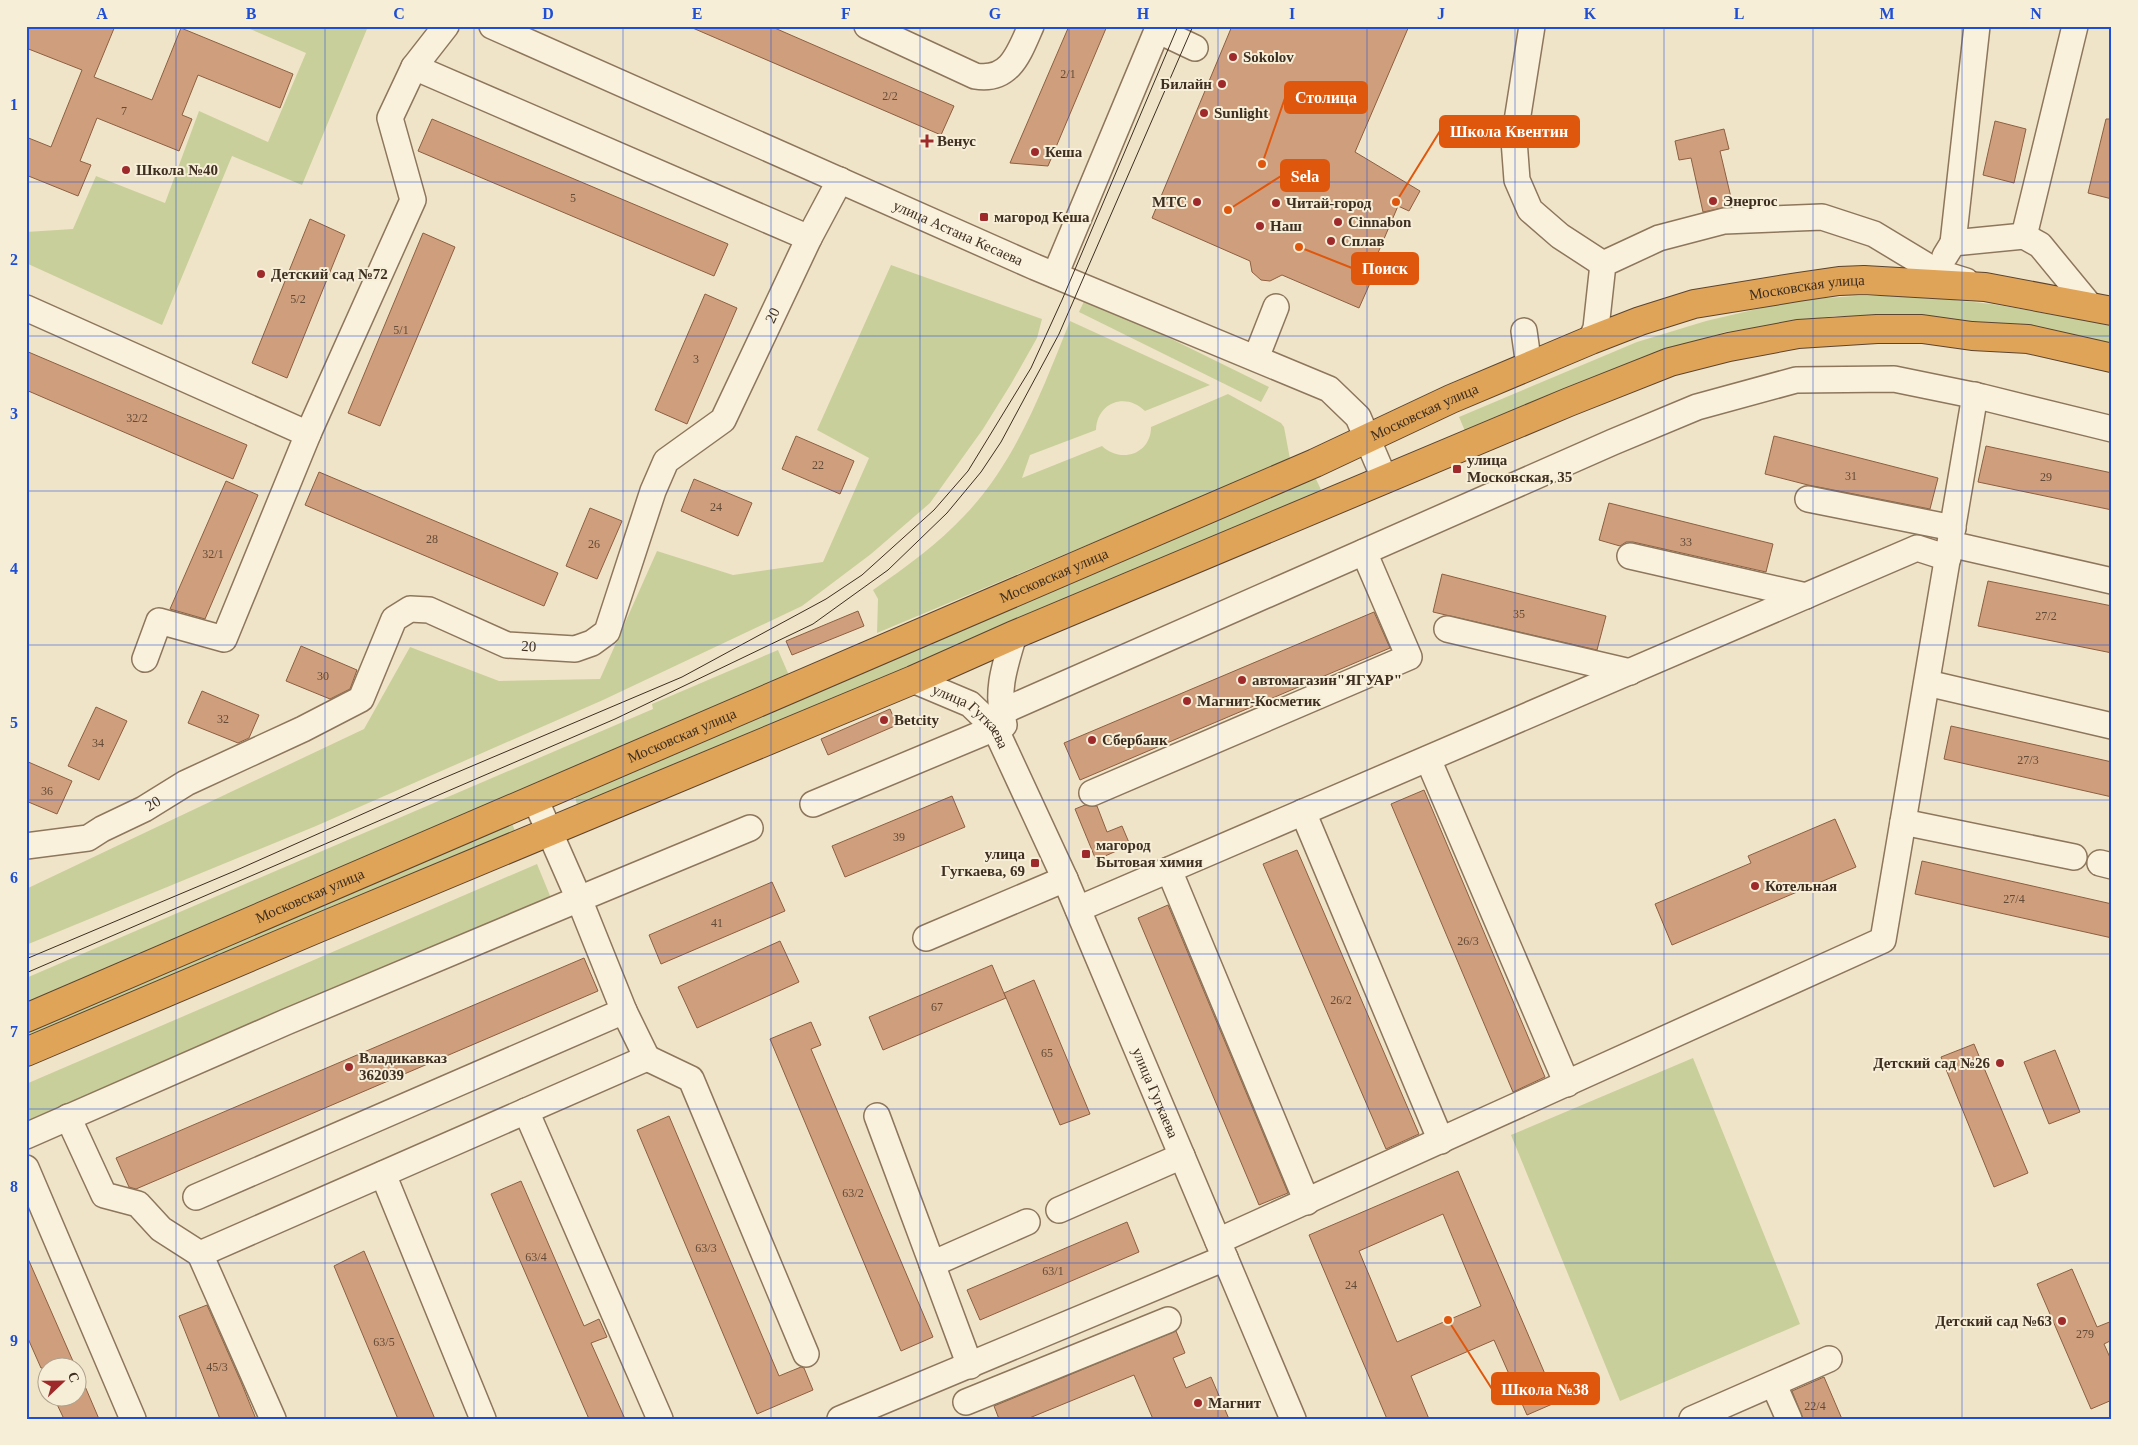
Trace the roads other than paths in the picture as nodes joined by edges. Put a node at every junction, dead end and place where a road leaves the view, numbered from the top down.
1 (446, 26) edge
2 (492, 26) edge
3 (867, 26) edge
4 (1031, 26) edge
5 (1532, 26) edge
6 (1977, 26) edge
7 (2075, 26) edge
8 (1158, 28) edge
9 (1195, 48) dead end
10 (414, 67) junction
11 (840, 180) junction
12 (2024, 236) junction
13 (809, 238) junction
14 (1953, 243) junction
15 (1603, 264) junction
16 (1937, 272) junction
17 (1055, 275) junction
18 (1985, 287) junction
19 (1276, 307) dead end
20 (26, 308) edge
21 (2101, 309) edge
22 (1524, 332) dead end
23 (1591, 340) junction
24 (1256, 358) junction
25 (2112, 358) edge
26 (1529, 366) junction
27 (1976, 395) junction
28 (2112, 429) edge
29 (308, 434) junction
30 (1366, 438) junction
31 (1385, 480) junction
32 (1808, 499) dead end
33 (1950, 543) junction
34 (1364, 552) junction
35 (1630, 556) dead end
36 (2112, 581) edge
37 (1806, 596) junction
38 (1447, 629) dead end
39 (1014, 635) junction
40 (145, 659) dead end
41 (1630, 672) junction
42 (913, 680) junction
43 (1927, 683) junction
44 (998, 720) junction
45 (2112, 726) edge
46 (1428, 759) junction
47 (1092, 793) dead end
48 (535, 799) junction
49 (813, 804) dead end
50 (1303, 812) junction
51 (1904, 822) junction
52 (750, 828) dead end
53 (550, 832) junction
54 (26, 846) edge
55 (2074, 858) dead end
56 (1169, 870) junction
57 (1065, 880) junction
58 (579, 899) junction
59 (1078, 908) junction
60 (926, 938) dead end
61 (624, 1011) junction
62 (26, 1018) edge
63 (26, 1052) edge
64 (647, 1058) junction
65 (1567, 1084) junction
66 (526, 1111) junction
67 (877, 1116) dead end
68 (68, 1117) junction
69 (26, 1136) edge
70 (1441, 1141) junction
71 (1182, 1156) junction
72 (26, 1168) edge
73 (383, 1174) junction
74 (196, 1197) dead end
75 (1307, 1202) junction
76 (1059, 1210) dead end
77 (1028, 1222) dead end
78 (1222, 1250) junction
79 (200, 1254) junction
80 (932, 1264) junction
81 (1168, 1320) dead end
82 (806, 1354) dead end
83 (1829, 1359) dead end
84 (962, 1369) junction
85 (1774, 1384) junction
86 (969, 1410) edge
87 (1698, 1418) edge
88 (133, 1419) edge
89 (273, 1419) edge
90 (483, 1419) edge
91 (660, 1419) edge
92 (840, 1419) edge
93 (1293, 1419) edge
94 (1788, 1419) edge

1 - 10 street
2 - 11 street, улица Астана Кесаева
3 - 4 street
5 - 15 street
6 - 14 street
7 - 12 street
8 - 9 street
8 - 17 street
10 - 13 street
10 - 29 street
11 - 13 street, 20
11 - 17 street, улица Астана Кесаева
12 - 14 street
12 - 21 street
13 - 54 street, 20
14 - 16 street
15 - 16 street
15 - 23 street
16 - 18 street
17 - 24 street, улица Астана Кесаева
18 - 21 highway, Московская улица
18 - 23 highway, Московская улица
19 - 24 street
20 - 29 street
22 - 26 street
23 - 26 highway, Московская улица
24 - 30 street, улица Астана Кесаева
25 - 31 highway
26 - 30 highway, Московская улица
27 - 28 street
27 - 33 street
27 - 34 street
29 - 40 street
30 - 31 street, улица Астана Кесаева
30 - 48 highway, Московская улица
31 - 39 highway
32 - 33 street
33 - 36 street
33 - 37 street
33 - 43 street
34 - 44 street
34 - 47 street
35 - 37 street
37 - 41 street
38 - 41 street
39 - 42 highway
39 - 44 street, улица Гугкаева
41 - 46 street
42 - 44 street, улица Гугкаева
42 - 53 highway
43 - 45 street
43 - 51 street
44 - 49 street
44 - 57 street, улица Гугкаева
46 - 50 street
46 - 65 street
48 - 53 street
48 - 62 highway, Московская улица
50 - 56 street
50 - 70 street
51 - 55 street
51 - 65 street
52 - 58 street
53 - 58 street
53 - 63 highway
56 - 59 street
56 - 75 street
57 - 59 street, улица Гугкаева
57 - 60 street
58 - 61 street
58 - 68 street
59 - 71 street, улица Гугкаева
61 - 64 street
61 - 74 street
64 - 66 street
64 - 82 street
65 - 70 street
66 - 73 street
66 - 91 street
67 - 80 street
68 - 69 street
68 - 79 street
70 - 75 street
71 - 76 street
71 - 78 street, улица Гугкаева
72 - 88 street
73 - 79 street
73 - 90 street
75 - 78 street
77 - 80 street
78 - 84 street
78 - 93 street, улица Гугкаева
79 - 89 street
80 - 84 street
81 - 86 street
83 - 85 street
84 - 86 street
84 - 92 street
85 - 87 street
85 - 94 street

